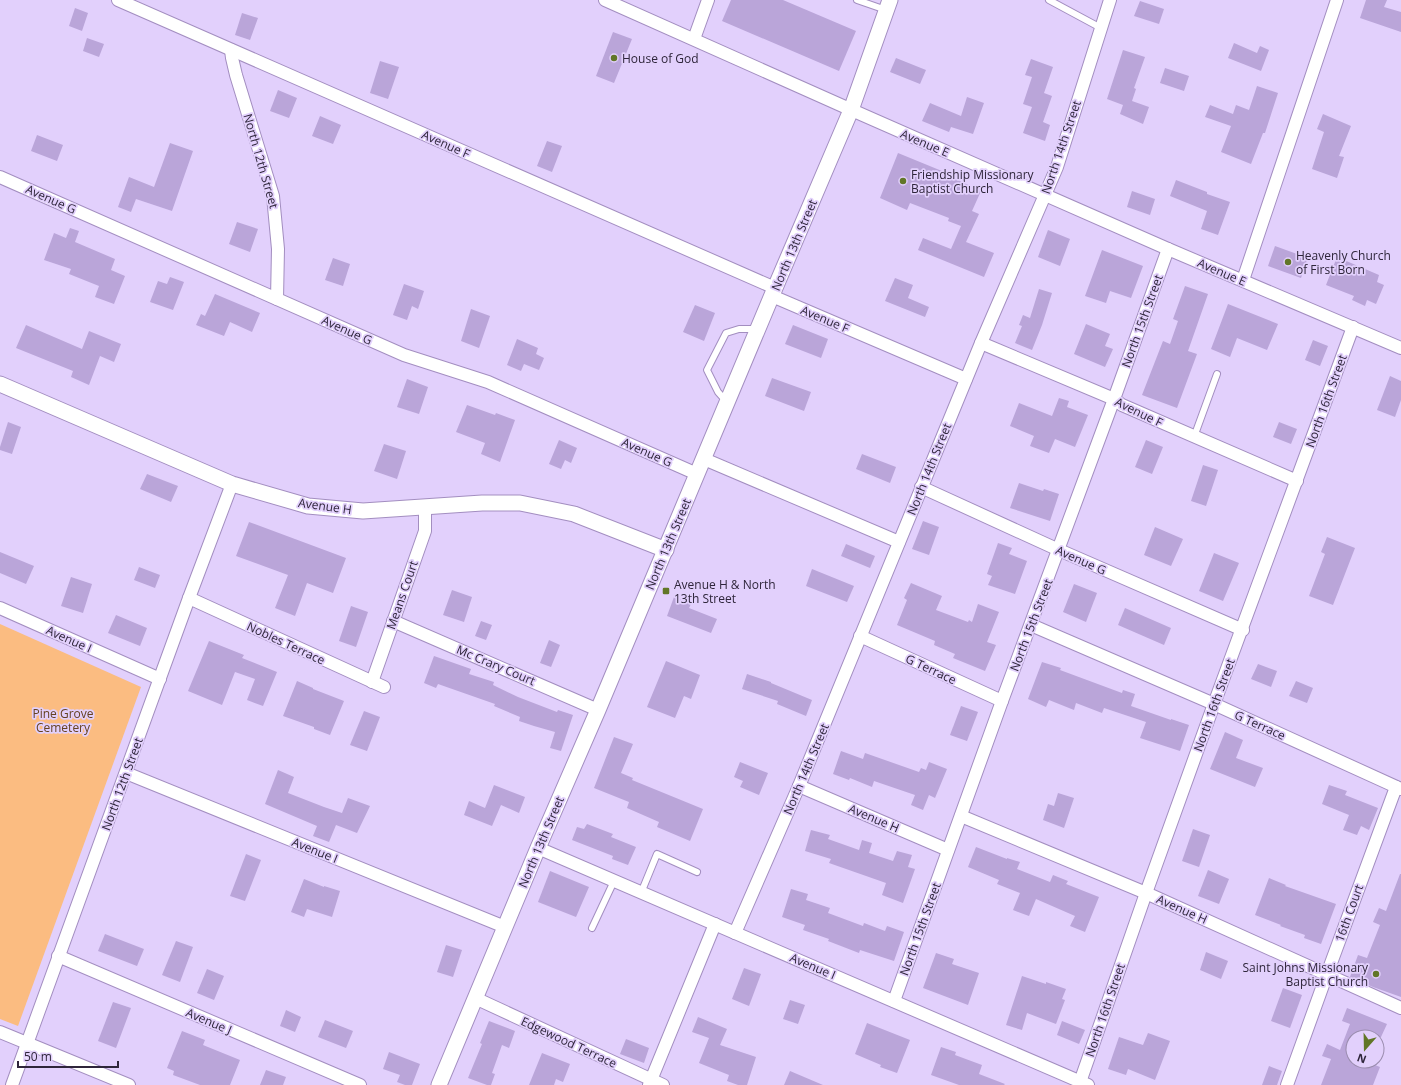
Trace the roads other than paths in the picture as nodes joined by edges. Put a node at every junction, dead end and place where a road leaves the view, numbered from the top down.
1 (118, 0) edge
2 (605, 0) edge
3 (708, 0) edge
4 (857, 0) edge
5 (1049, 0) edge
6 (1110, 0) edge
7 (1337, 0) edge
8 (888, 5) edge
9 (1101, 28) junction
10 (694, 39) junction
11 (232, 50) junction
12 (851, 110) junction
13 (0, 177) edge
14 (1045, 194) junction
15 (1168, 249) junction
16 (1243, 280) junction
17 (773, 292) junction
18 (277, 299) junction
19 (1353, 327) junction
20 (758, 329) junction
21 (981, 343) junction
22 (1401, 348) edge
23 (1217, 374) dead end
24 (966, 379) junction
25 (0, 384) edge
26 (1114, 400) junction
27 (728, 402) junction
28 (1194, 437) junction
29 (704, 459) junction
30 (697, 474) junction
31 (1297, 481) junction
32 (232, 484) junction
33 (921, 488) junction
34 (425, 506) junction
35 (899, 542) junction
36 (666, 550) junction
37 (1059, 550) junction
38 (189, 598) junction
39 (0, 608) edge
40 (393, 621) junction
41 (1031, 625) junction
42 (1242, 630) junction
43 (860, 636) junction
44 (160, 679) junction
45 (372, 682) junction
46 (384, 687) dead end
47 (1002, 701) junction
48 (1214, 704) junction
49 (598, 710) junction
50 (126, 773) junction
51 (799, 786) junction
52 (1399, 788) edge
53 (961, 816) junction
54 (538, 848) junction
55 (948, 850) junction
56 (697, 872) dead end
57 (614, 881) junction
58 (641, 893) junction
59 (1146, 893) junction
60 (715, 924) junction
61 (505, 927) junction
62 (592, 928) dead end
63 (735, 933) junction
64 (58, 956) junction
65 (1327, 974) junction
66 (475, 998) junction
67 (894, 1001) junction
68 (1401, 1008) edge
69 (0, 1032) edge
70 (27, 1042) junction
71 (650, 1082) edge
72 (1082, 1084) edge
73 (12, 1085) edge
74 (130, 1085) edge
75 (360, 1085) edge
76 (439, 1085) edge
77 (663, 1085) edge
78 (1287, 1085) edge

1 - 11 street, Avenue F
2 - 10 street, Avenue E
3 - 10 street
4 - 8 lane
5 - 9 lane
6 - 9 street, North 14th Street
7 - 16 street
8 - 12 street, North 13th Street
9 - 14 street, North 14th Street
10 - 12 street, Avenue E
11 - 17 street, Avenue F
11 - 18 street, North 12th Street
12 - 14 street, Avenue E
12 - 17 street, North 13th Street
13 - 18 street, Avenue G
14 - 15 street, Avenue E
14 - 21 street, North 14th Street
15 - 16 street, Avenue E
15 - 26 street, North 15th Street
16 - 19 street, Avenue E
17 - 20 street, North 13th Street
17 - 24 street, Avenue F
18 - 30 street, Avenue G
19 - 22 street, Avenue E
19 - 31 street, North 16th Street
20 - 27 street, North 13th Street
20 - 27 lane
21 - 24 street, North 14th Street
21 - 26 street, Avenue F
23 - 28 lane
24 - 33 street, North 14th Street
25 - 32 street, Avenue H
26 - 28 street, Avenue F
26 - 37 street, North 15th Street
27 - 29 street, North 13th Street
28 - 31 street, Avenue F
29 - 30 street, North 13th Street
29 - 35 street
30 - 36 street, North 13th Street
31 - 42 street, North 16th Street
32 - 34 street, Avenue H
32 - 38 street, North 12th Street
33 - 35 street, North 14th Street
33 - 37 street, Avenue G
34 - 36 street, Avenue H
34 - 40 street, Means Court
35 - 43 street, North 14th Street
36 - 49 street, North 13th Street
37 - 41 street, North 15th Street
37 - 42 street, Avenue G
38 - 44 street, North 12th Street
38 - 45 street, Nobles Terrace
39 - 44 street, Avenue I
40 - 45 street, Means Court
40 - 49 street, Mc Crary Court
41 - 47 street, North 15th Street
41 - 48 street, G Terrace
42 - 48 street, North 16th Street
43 - 47 street, G Terrace
43 - 51 street, North 14th Street
44 - 50 street, North 12th Street
45 - 46 street, Nobles Terrace
47 - 53 street, North 15th Street
48 - 52 street, G Terrace
48 - 59 street, North 16th Street
49 - 54 street, North 13th Street
50 - 61 street, Avenue I
50 - 64 street, North 12th Street
51 - 55 street, Avenue H
51 - 63 street, North 14th Street
52 - 65 street, 16th Court
53 - 55 street, North 15th Street
53 - 59 street, Avenue H
54 - 57 street, Avenue I
54 - 61 street, North 13th Street
55 - 67 street, North 15th Street
56 - 58 lane
57 - 58 street, Avenue I
57 - 62 lane
58 - 60 street, Avenue I
59 - 65 street, Avenue H
59 - 72 street, North 16th Street
60 - 63 street, Avenue I
60 - 71 street
61 - 66 street, North 13th Street
63 - 67 street, Avenue I
64 - 70 street, North 12th Street
64 - 75 street, Avenue J
65 - 68 street, Avenue H
65 - 78 street, 16th Court
66 - 71 street, Edgewood Terrace
66 - 76 street, North 13th Street
67 - 72 street, Avenue I
69 - 70 street
70 - 73 street, North 12th Street
70 - 74 street
71 - 77 street, Edgewood Terrace

